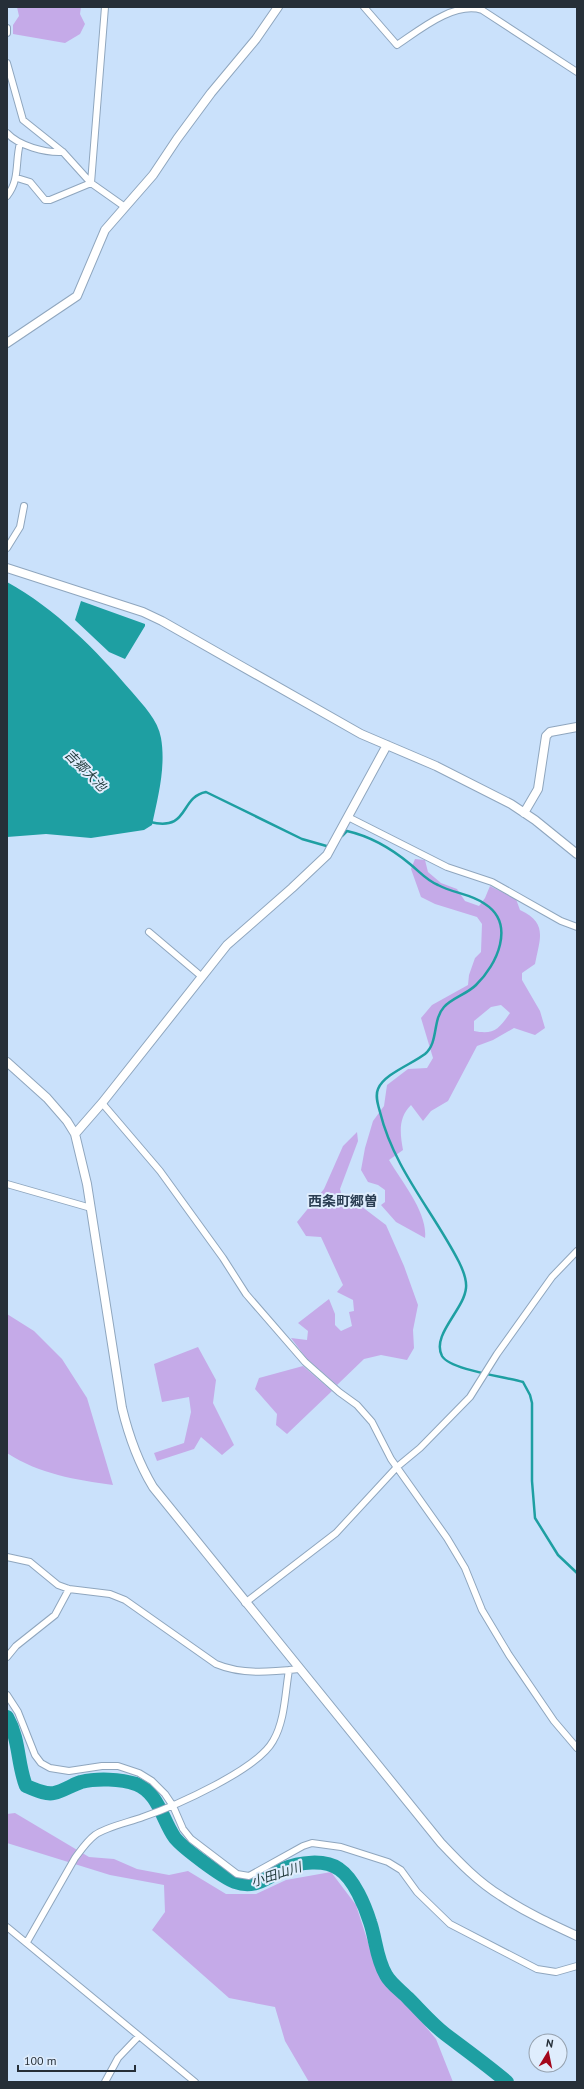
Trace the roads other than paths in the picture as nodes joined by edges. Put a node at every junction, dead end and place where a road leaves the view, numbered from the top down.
1 (105, 7) edge
2 (278, 7) edge
3 (364, 7) edge
4 (7, 28) edge
5 (7, 33) edge
6 (7, 63) edge
7 (577, 72) edge
8 (7, 133) edge
9 (20, 143) junction
10 (63, 152) junction
11 (17, 178) junction
12 (91, 183) junction
13 (7, 196) edge
14 (125, 207) junction
15 (7, 342) edge
16 (24, 506) dead end
17 (7, 548) edge
18 (7, 568) edge
19 (577, 727) edge
20 (387, 745) junction
21 (524, 813) junction
22 (348, 817) junction
23 (577, 854) edge
24 (577, 927) edge
25 (149, 932) dead end
26 (201, 976) junction
27 (7, 1062) edge
28 (102, 1103) junction
29 (75, 1134) junction
30 (7, 1184) edge
31 (91, 1208) junction
32 (577, 1251) edge
33 (397, 1467) junction
34 (7, 1557) edge
35 (69, 1589) junction
36 (245, 1602) junction
37 (7, 1657) edge
38 (289, 1670) junction
39 (299, 1670) junction
40 (7, 1695) edge
41 (577, 1748) edge
42 (173, 1806) junction
43 (7, 1927) edge
44 (577, 1936) edge
45 (27, 1942) junction
46 (577, 1966) edge
47 (139, 2036) junction
48 (105, 2082) edge
49 (195, 2082) edge

1 - 12 street
2 - 14 street
3 - 7 street
4 - 5 street
6 - 10 street
8 - 9 street
9 - 10 street
9 - 11 street
10 - 12 street
11 - 12 street
11 - 13 street
12 - 14 street
14 - 15 street
16 - 17 street
18 - 20 street
19 - 21 street
20 - 21 street
20 - 22 street
21 - 23 street
22 - 24 street
22 - 26 street
25 - 26 street
26 - 28 street
27 - 29 street
28 - 29 street
28 - 33 street
29 - 31 street
30 - 31 street
31 - 36 street
32 - 33 street
33 - 36 street
33 - 41 street
34 - 35 street
35 - 37 street
35 - 38 street
36 - 39 street
38 - 39 street
38 - 42 street
39 - 44 street
40 - 42 street
42 - 45 street
42 - 46 street
43 - 45 street
45 - 47 street
47 - 48 street
47 - 49 street

